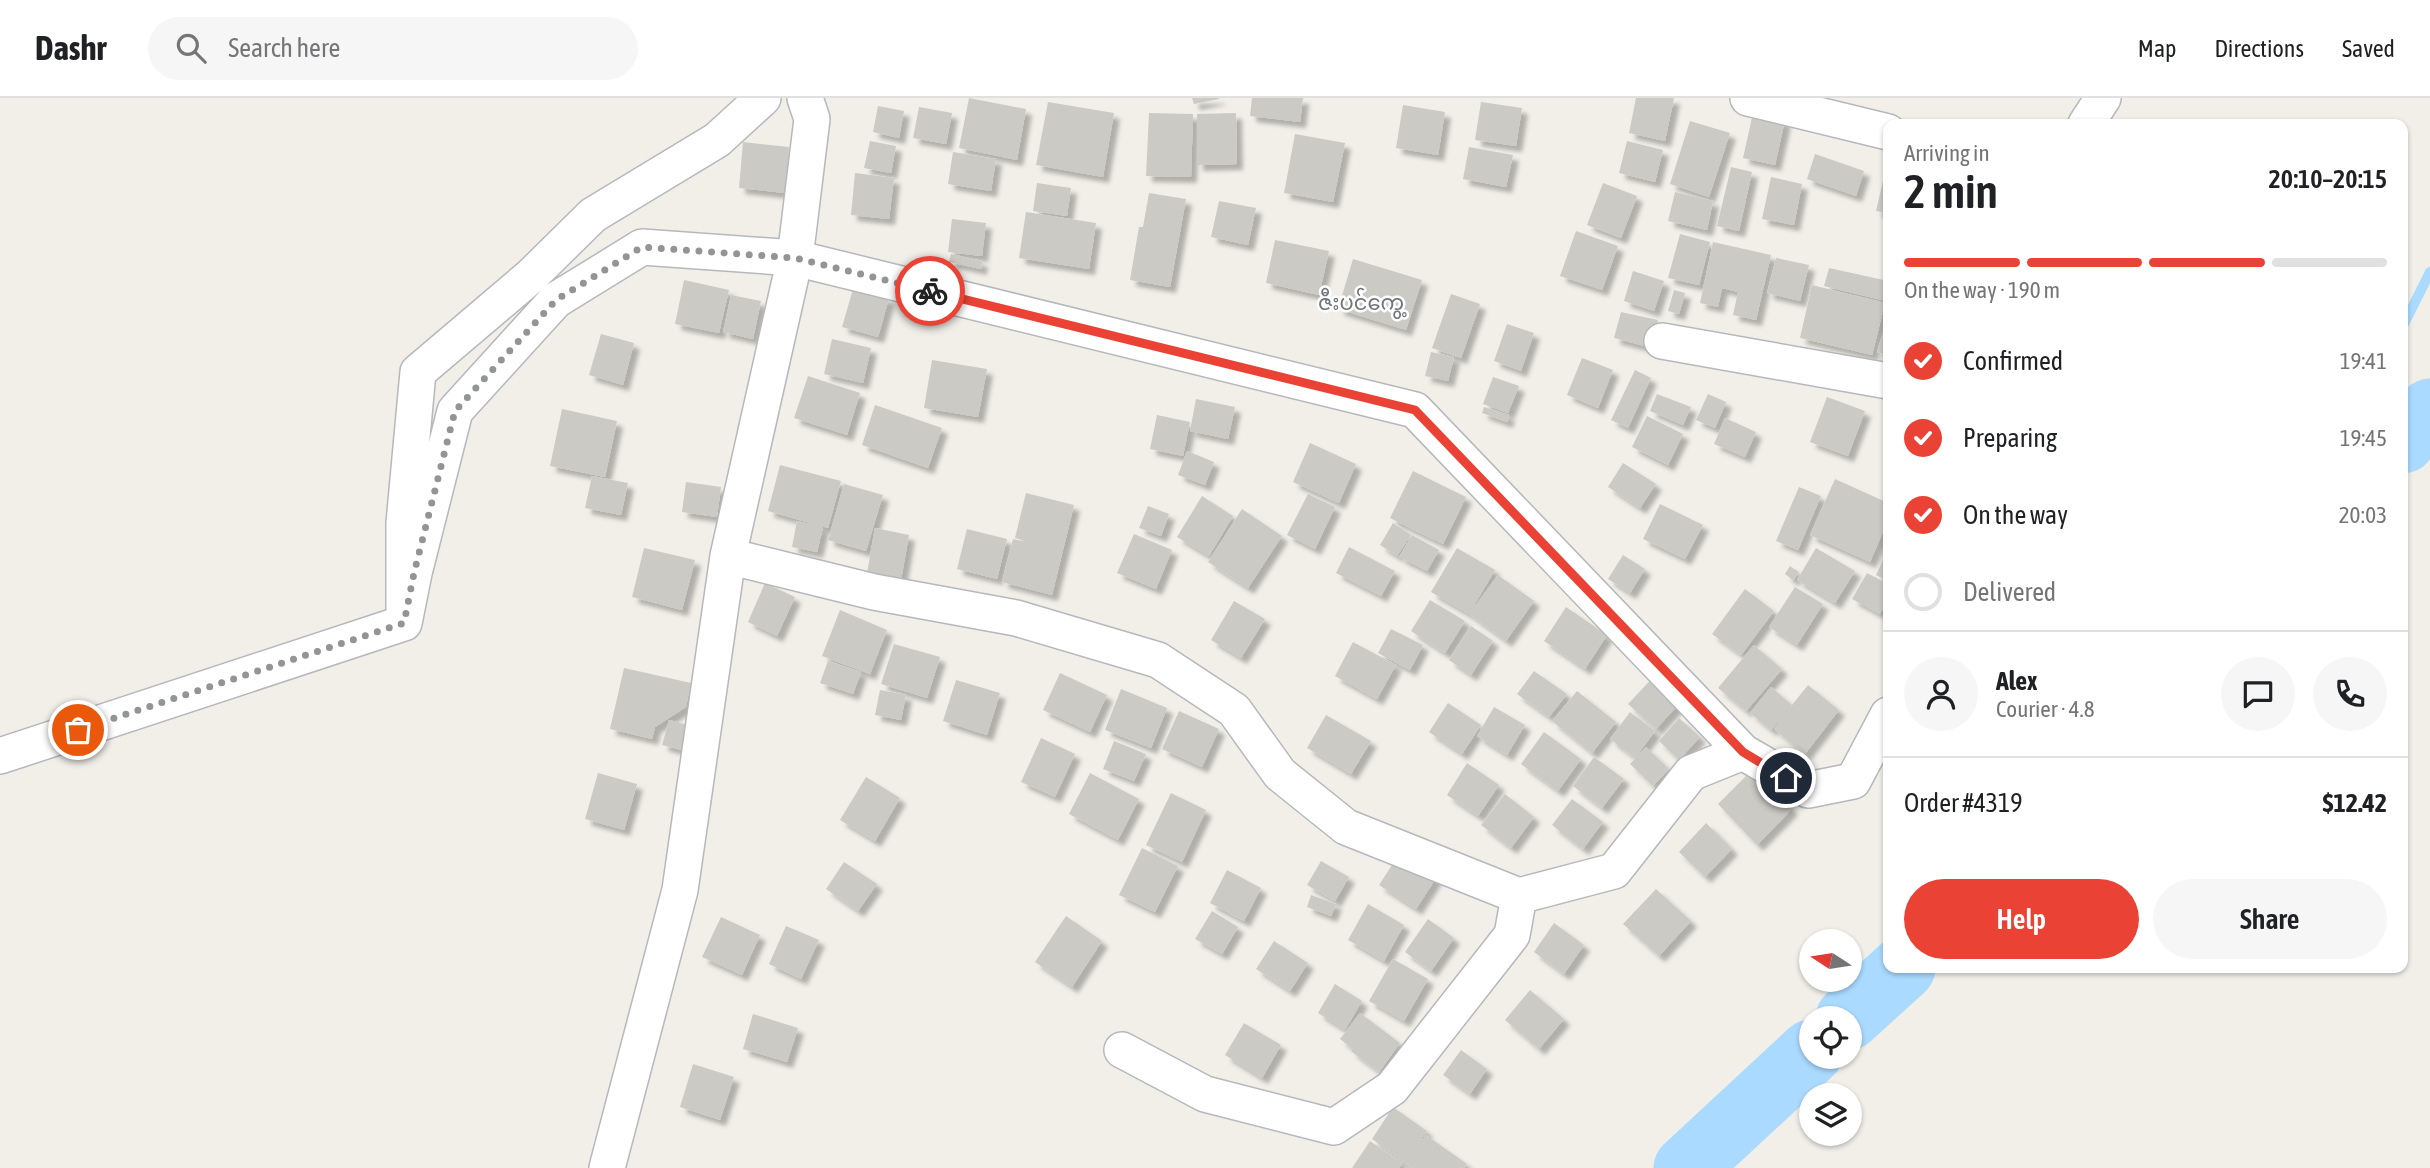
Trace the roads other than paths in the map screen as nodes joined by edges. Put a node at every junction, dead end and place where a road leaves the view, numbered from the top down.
1 (763, 98) edge
2 (805, 98) edge
3 (1748, 98) edge
4 (2103, 98) edge
5 (2089, 119) edge
6 (1883, 131) edge
7 (795, 258) junction
8 (1662, 341) dead end
9 (1883, 380) edge
10 (728, 555) junction
11 (404, 623) junction
12 (1883, 724) edge
13 (1743, 752) junction
14 (0, 756) edge
15 (1519, 896) junction
16 (1122, 1050) dead end
17 (607, 1168) edge

1 - 11 street
2 - 7 street
3 - 6 street
4 - 5 street
7 - 10 street
7 - 11 street
7 - 13 street
8 - 9 street
10 - 15 street
10 - 17 street
11 - 14 street
12 - 13 street
13 - 15 street
15 - 16 street

